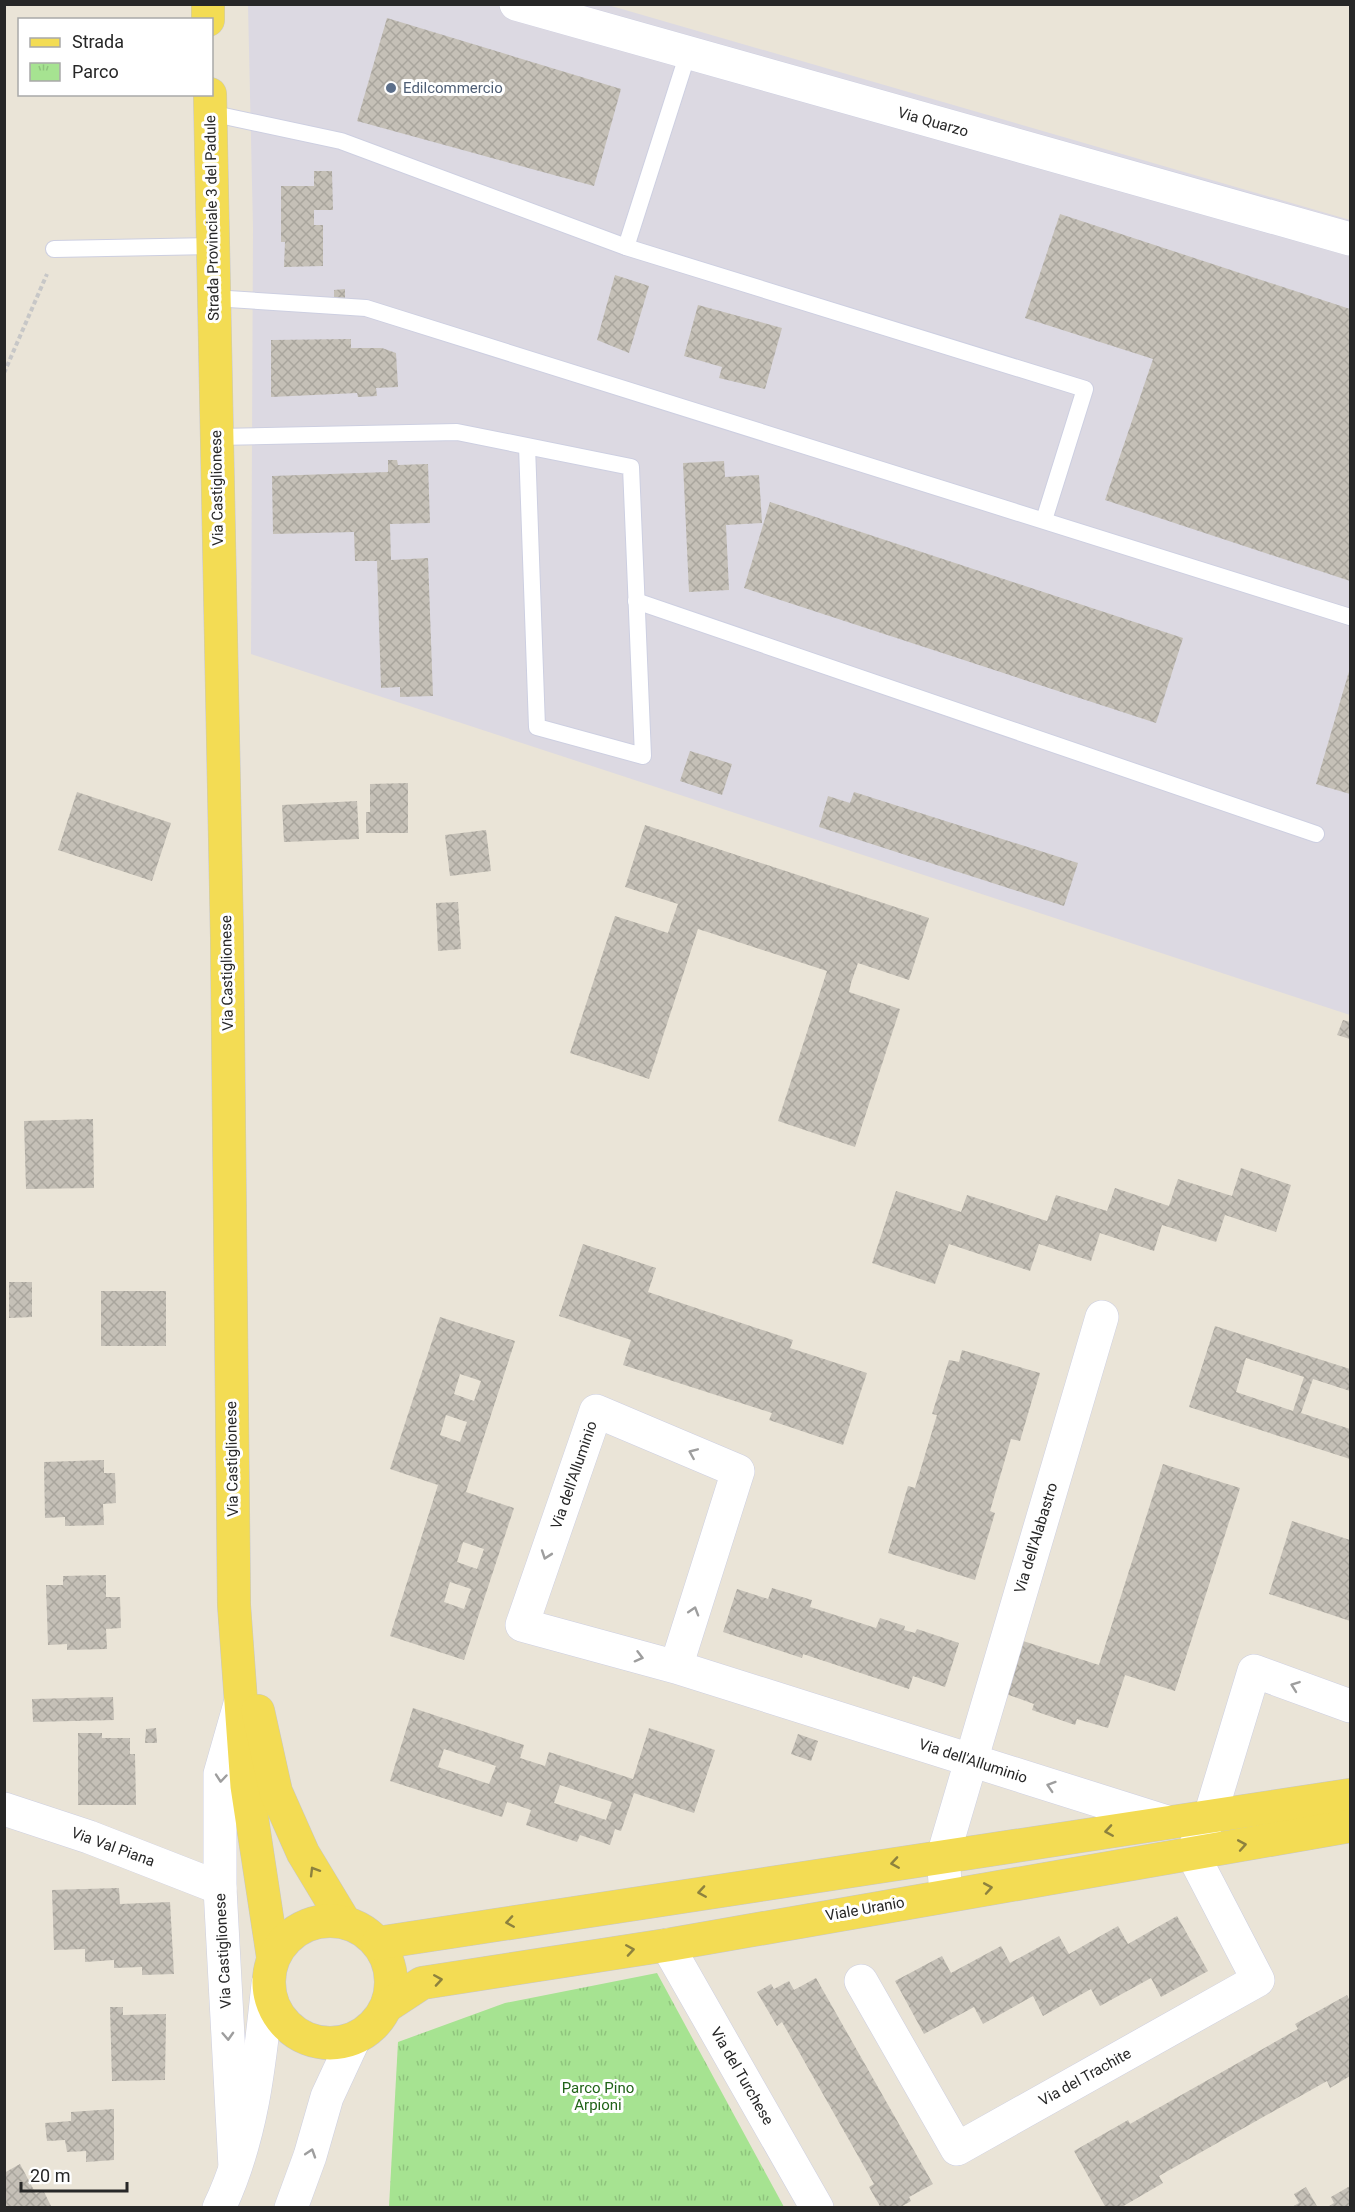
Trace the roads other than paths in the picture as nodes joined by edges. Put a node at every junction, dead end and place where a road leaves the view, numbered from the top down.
1 (516, 4) edge
2 (688, 53) junction
3 (210, 104) edge
4 (1350, 239) edge
5 (213, 246) junction
6 (626, 247) junction
7 (54, 249) road end
8 (213, 298) junction
9 (214, 342) joint
10 (216, 437) junction
11 (527, 446) junction
12 (1044, 520) junction
13 (636, 601) junction
14 (1350, 617) edge
15 (1316, 834) dead end
16 (1102, 1317) dead end
17 (234, 1605) junction
18 (676, 1667) junction
19 (241, 1701) junction
20 (1350, 1706) edge
21 (970, 1760) junction
22 (1350, 1795) edge
23 (4, 1809) edge
24 (1210, 1816) junction
25 (1167, 1822) junction
26 (1350, 1826) edge
27 (1192, 1853) junction
28 (943, 1856) junction
29 (220, 1888) junction
30 (946, 1895) junction
31 (344, 1921) junction
32 (378, 1943) junction
33 (667, 1945) junction
34 (271, 1970) junction
35 (861, 1981) dead end
36 (387, 2006) junction
37 (354, 2039) junction
38 (235, 2167) junction
39 (219, 2208) edge
40 (291, 2208) edge
41 (817, 2208) edge

1 - 2 street, Via Quarzo
2 - 4 street, Via Quarzo
2 - 6 lane
3 - 5 main road, Strada Provinciale 3 del Padule
3 - 6 lane
5 - 7 lane
5 - 8 main road, Strada Provinciale 3 del Padule
6 - 12 lane
8 - 9 main road, Strada Provinciale 3 del Padule
8 - 12 lane
9 - 10 main road, Via Castiglionese
10 - 11 lane
10 - 17 main road, Via Castiglionese
11 - 13 lane
11 - 13 lane
12 - 14 lane
13 - 15 lane
16 - 21 street, Via dell'Alabastro
17 - 19 main road, Via Castiglionese
31 -> 17 main road, Via Castiglionese
18 -> 18 street, Via dell'Alluminio
18 - 21 street, Via dell'Alluminio
19 -> 29 street, Via Castiglionese
19 - 34 main road, Via Castiglionese
20 -> 24 street
25 -> 21 street, Via dell'Alluminio
21 - 28 street, Via dell'Alabastro
22 - 24 main road
23 - 29 street, Via Val Piana
24 - 25 main road
24 - 27 street
25 -> 28 main road
27 -> 26 main road, Viale Uranio
30 -> 27 main road, Viale Uranio
27 - 35 street, Via del Trachite
28 - 30 street
28 -> 32 main road
29 -> 38 street, Via Castiglionese
30 - 33 main road, Viale Uranio
31 - 32 main road, Via Castiglionese
31 - 34 main road
32 - 36 main road, Via Castiglionese
36 -> 33 main road, Viale Uranio
33 - 41 street, Via del Turchese
34 - 37 main road, Via Castiglionese
34 - 38 street, Via Castiglionese
36 - 37 main road, Via Castiglionese
40 -> 37 street, Via Castiglionese
38 - 39 street, Via Castiglionese

